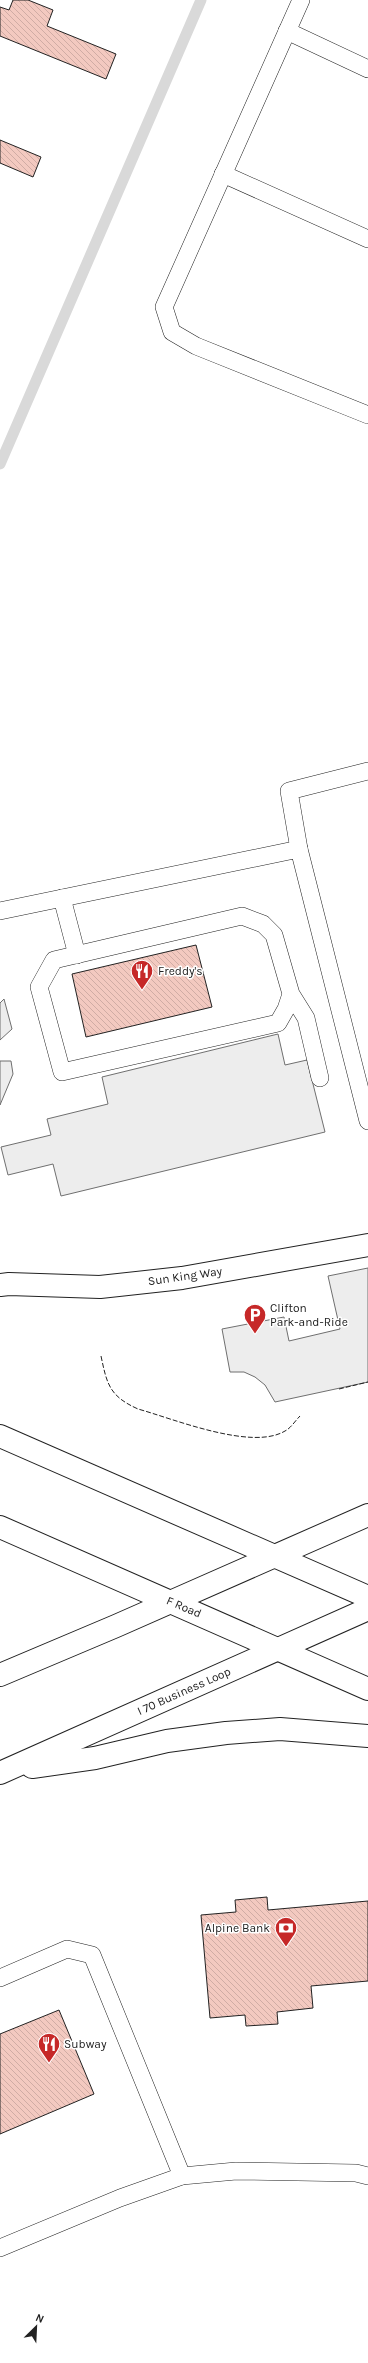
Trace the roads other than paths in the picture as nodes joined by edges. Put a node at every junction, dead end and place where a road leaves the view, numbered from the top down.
1 (301, 0) edge
2 (287, 31) junction
3 (368, 69) edge
4 (223, 174) junction
5 (368, 239) edge
6 (368, 415) edge
7 (368, 771) edge
8 (299, 849) junction
9 (62, 898) junction
10 (0, 911) edge
11 (77, 955) junction
12 (291, 994) junction
13 (320, 1078) dead end
14 (368, 1121) edge
15 (368, 1245) edge
16 (0, 1285) edge
17 (0, 1436) edge
18 (368, 1515) edge
19 (0, 1527) edge
20 (274, 1556) junction
21 (368, 1597) edge
22 (172, 1602) junction
23 (368, 1609) edge
24 (279, 1648) junction
25 (0, 1675) edge
26 (368, 1689) edge
27 (368, 1736) edge
28 (3, 1772) edge
29 (0, 1978) edge
30 (182, 2176) junction
31 (368, 2176) edge
32 (0, 2248) edge

1 - 2 lane
2 - 3 lane
2 - 4 lane
4 - 5 lane
4 - 6 lane
7 - 8 lane
8 - 9 lane
8 - 14 lane
9 - 10 lane
9 - 11 lane
11 - 12 lane
11 - 12 lane
12 - 13 lane
15 - 16 main road, Sun King Way
17 - 20 main road
18 - 20 main road
19 - 22 main road, F Road
20 - 21 main road
20 - 22 main road
22 - 24 main road, F Road
22 - 25 main road
23 - 24 main road, I 70 Business Loop
24 - 26 main road, F Road
24 - 28 main road, I 70 Business Loop
27 - 28 main road
29 - 30 lane
30 - 31 lane
30 - 32 lane

